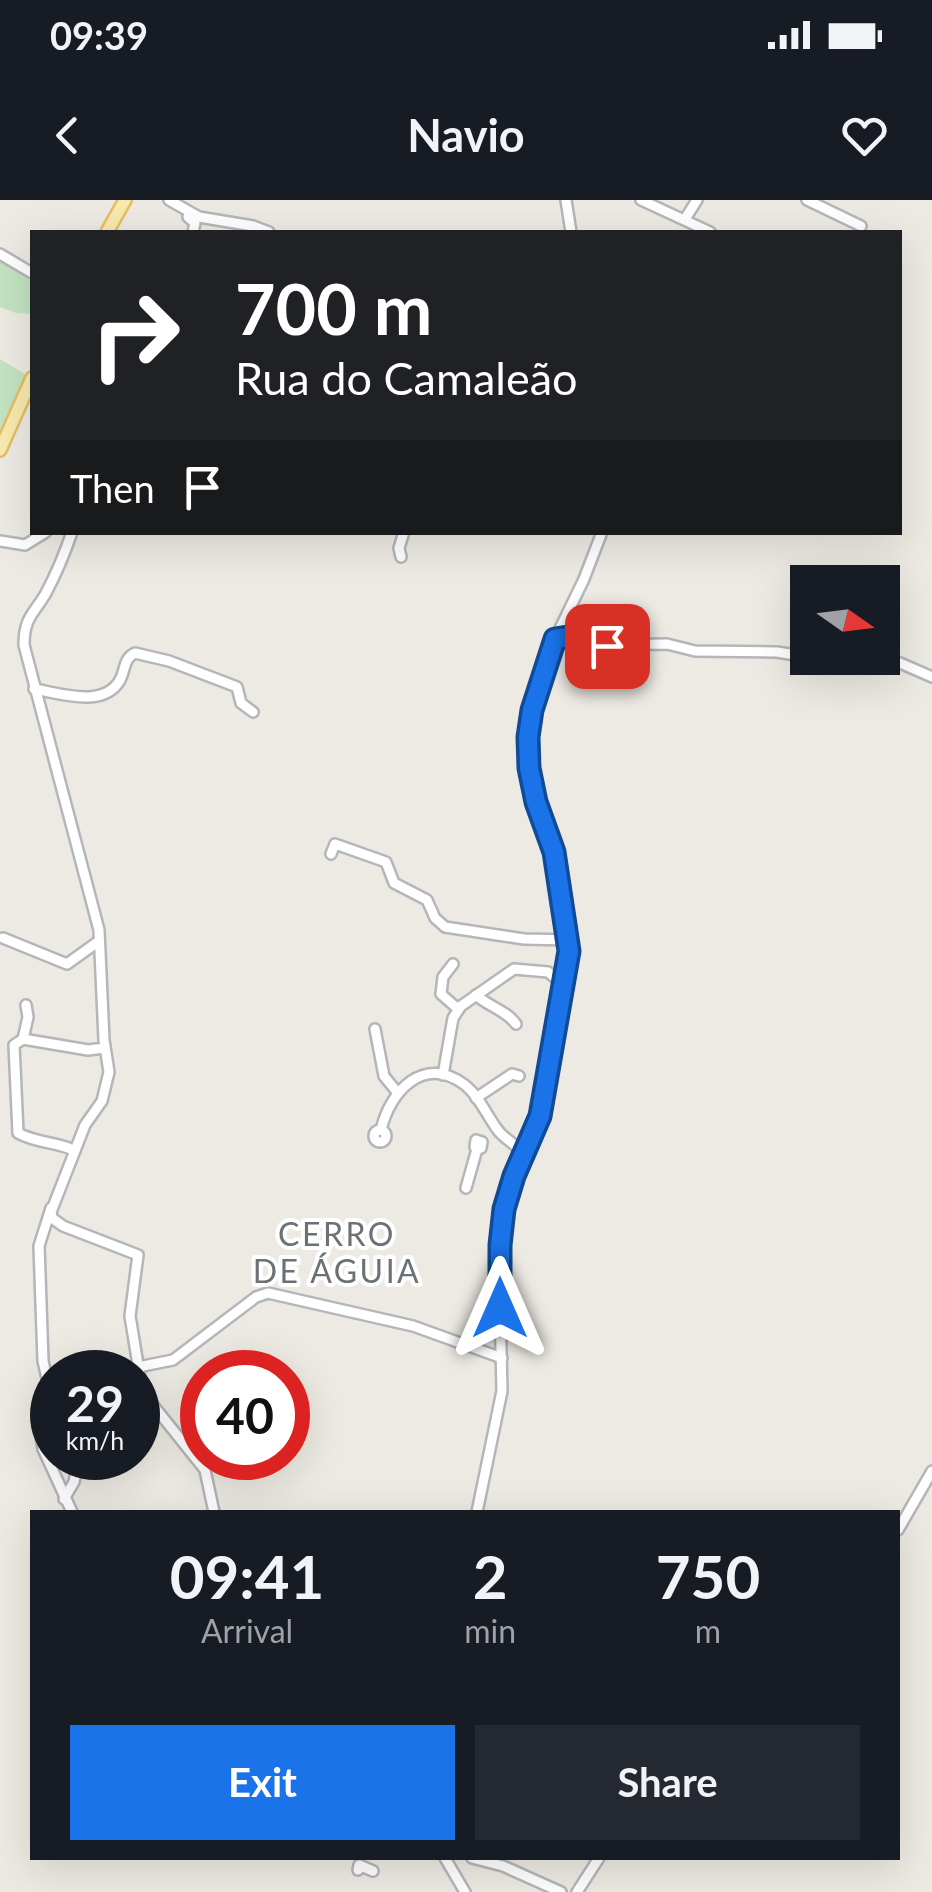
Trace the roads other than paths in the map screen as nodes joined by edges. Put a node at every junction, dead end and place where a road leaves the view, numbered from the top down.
1 (125, 200) edge
2 (160, 200) edge
3 (169, 200) edge
4 (566, 200) edge
5 (641, 200) edge
6 (697, 200) edge
7 (807, 200) edge
8 (685, 218) junction
9 (861, 226) dead end
10 (108, 230) edge
11 (193, 230) edge
12 (264, 230) edge
13 (571, 230) edge
14 (706, 230) edge
15 (0, 254) edge
16 (30, 272) edge
17 (30, 382) edge
18 (0, 450) edge
19 (42, 535) edge
20 (71, 535) edge
21 (403, 535) edge
22 (601, 535) edge
23 (0, 541) edge
24 (401, 556) dead end
25 (560, 626) junction
26 (568, 637) junction
27 (555, 639) junction
28 (790, 654) edge
29 (900, 664) edge
30 (932, 678) edge
31 (34, 689) junction
32 (253, 712) dead end
33 (331, 854) dead end
34 (3, 938) dead end
35 (569, 940) junction
36 (99, 941) junction
37 (567, 963) junction
38 (453, 964) dead end
39 (548, 972) junction
40 (564, 985) junction
41 (476, 995) junction
42 (26, 1005) dead end
43 (458, 1009) junction
44 (516, 1024) dead end
45 (375, 1029) dead end
46 (23, 1040) junction
47 (105, 1048) junction
48 (514, 1071) dead end
49 (443, 1075) junction
50 (397, 1092) junction
51 (476, 1098) junction
52 (496, 1128) junction
53 (381, 1130) dead end
54 (531, 1138) junction
55 (514, 1142) junction
56 (75, 1151) junction
57 (522, 1156) junction
58 (466, 1188) dead end
59 (52, 1206) junction
60 (46, 1220) junction
61 (62, 1226) junction
62 (135, 1350) edge
63 (502, 1358) junction
64 (160, 1363) edge
65 (160, 1415) edge
66 (932, 1472) edge
67 (74, 1480) edge
68 (64, 1499) junction
69 (71, 1510) edge
70 (214, 1510) edge
71 (477, 1510) edge
72 (900, 1527) edge
73 (448, 1860) edge
74 (480, 1860) edge
75 (598, 1860) edge
76 (358, 1870) dead end
77 (373, 1872) dead end
78 (465, 1892) edge
79 (561, 1892) edge
80 (577, 1892) edge

1 - 10 main road
2 - 11 street
3 - 12 street
4 - 13 street
5 - 8 street
6 - 8 street
7 - 9 street
8 - 14 street
15 - 16 street
17 - 18 main road
19 - 23 street
20 - 31 street
21 - 24 street
22 - 25 street
25 - 26 street
25 - 27 street
26 - 27 street
26 - 28 street
27 - 35 street
29 - 30 street
31 - 32 street
31 - 36 street
33 - 35 street
34 - 36 street
35 - 37 street
36 - 47 street
37 - 39 street
37 - 40 street
38 - 43 street
39 - 40 street
39 - 41 street
40 - 54 street
41 - 43 street
41 - 44 street
42 - 46 street
43 - 49 street
45 - 50 street
46 - 47 street
46 - 56 street
47 - 56 street
48 - 51 street
49 - 50 street
49 - 51 street
50 - 53 street
51 - 52 street
52 - 55 street
52 - 58 street
54 - 55 street
54 - 57 street
55 - 57 street
56 - 59 street
57 - 63 street
59 - 60 street
59 - 61 street
60 - 61 street
60 - 68 street
61 - 62 street
63 - 64 street
63 - 71 street
65 - 70 street
66 - 72 street
67 - 68 street
68 - 69 street
73 - 78 street
74 - 79 street
75 - 80 street
76 - 77 street

